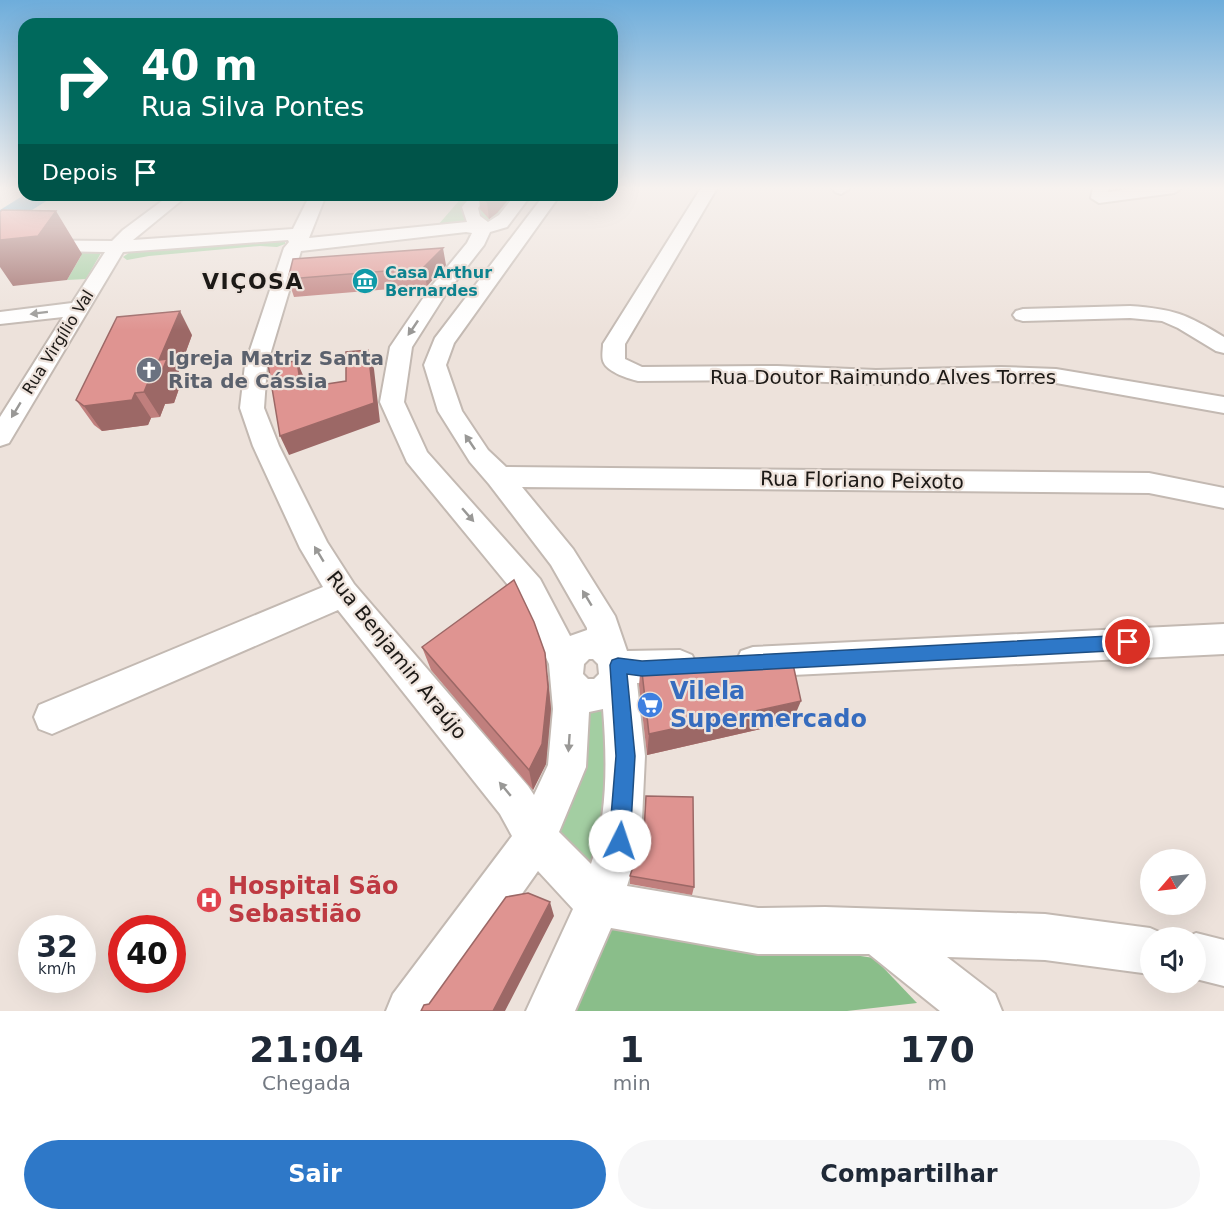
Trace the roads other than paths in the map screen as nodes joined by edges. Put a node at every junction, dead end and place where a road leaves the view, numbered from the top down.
1 (128, 235) edge
2 (300, 235) edge
3 (393, 235) edge
4 (480, 235) edge
5 (522, 235) edge
6 (680, 235) edge
7 (0, 245) edge
8 (296, 246) junction
9 (112, 256) junction
10 (78, 309) junction
11 (1023, 315) dead end
12 (0, 318) edge
13 (1224, 346) edge
14 (1224, 405) edge
15 (0, 437) edge
16 (499, 477) junction
17 (1224, 498) edge
18 (343, 593) junction
19 (1224, 639) edge
20 (615, 663) junction
21 (567, 674) junction
22 (52, 717) dead end
23 (536, 838) junction
24 (599, 904) junction
25 (879, 933) junction
26 (1140, 950) edge
27 (410, 1011) edge
28 (550, 1011) edge
29 (976, 1011) edge

1 - 9 street, Rua Virgílio Val
2 - 8 street, Rua Benjamin Araújo
3 - 8 street
4 -> 21 street
16 -> 5 street
6 - 14 street, Rua Doutor Raimundo Alves Torres
7 - 9 street
8 - 9 street
18 -> 8 street, Rua Benjamin Araújo
9 - 10 street, Rua Virgílio Val
10 -> 12 street
10 -> 15 street, Rua Virgílio Val
11 - 13 street
16 - 17 street, Rua Floriano Peixoto
20 -> 16 street
18 - 22 street
23 -> 18 street, Rua Benjamin Araújo
19 - 20 street
20 - 21 street
20 - 24 street
21 -> 23 street
23 - 24 street, Rua Benjamin Araújo
23 - 27 street
24 - 25 street
24 - 28 street
25 - 26 street
25 - 29 street

